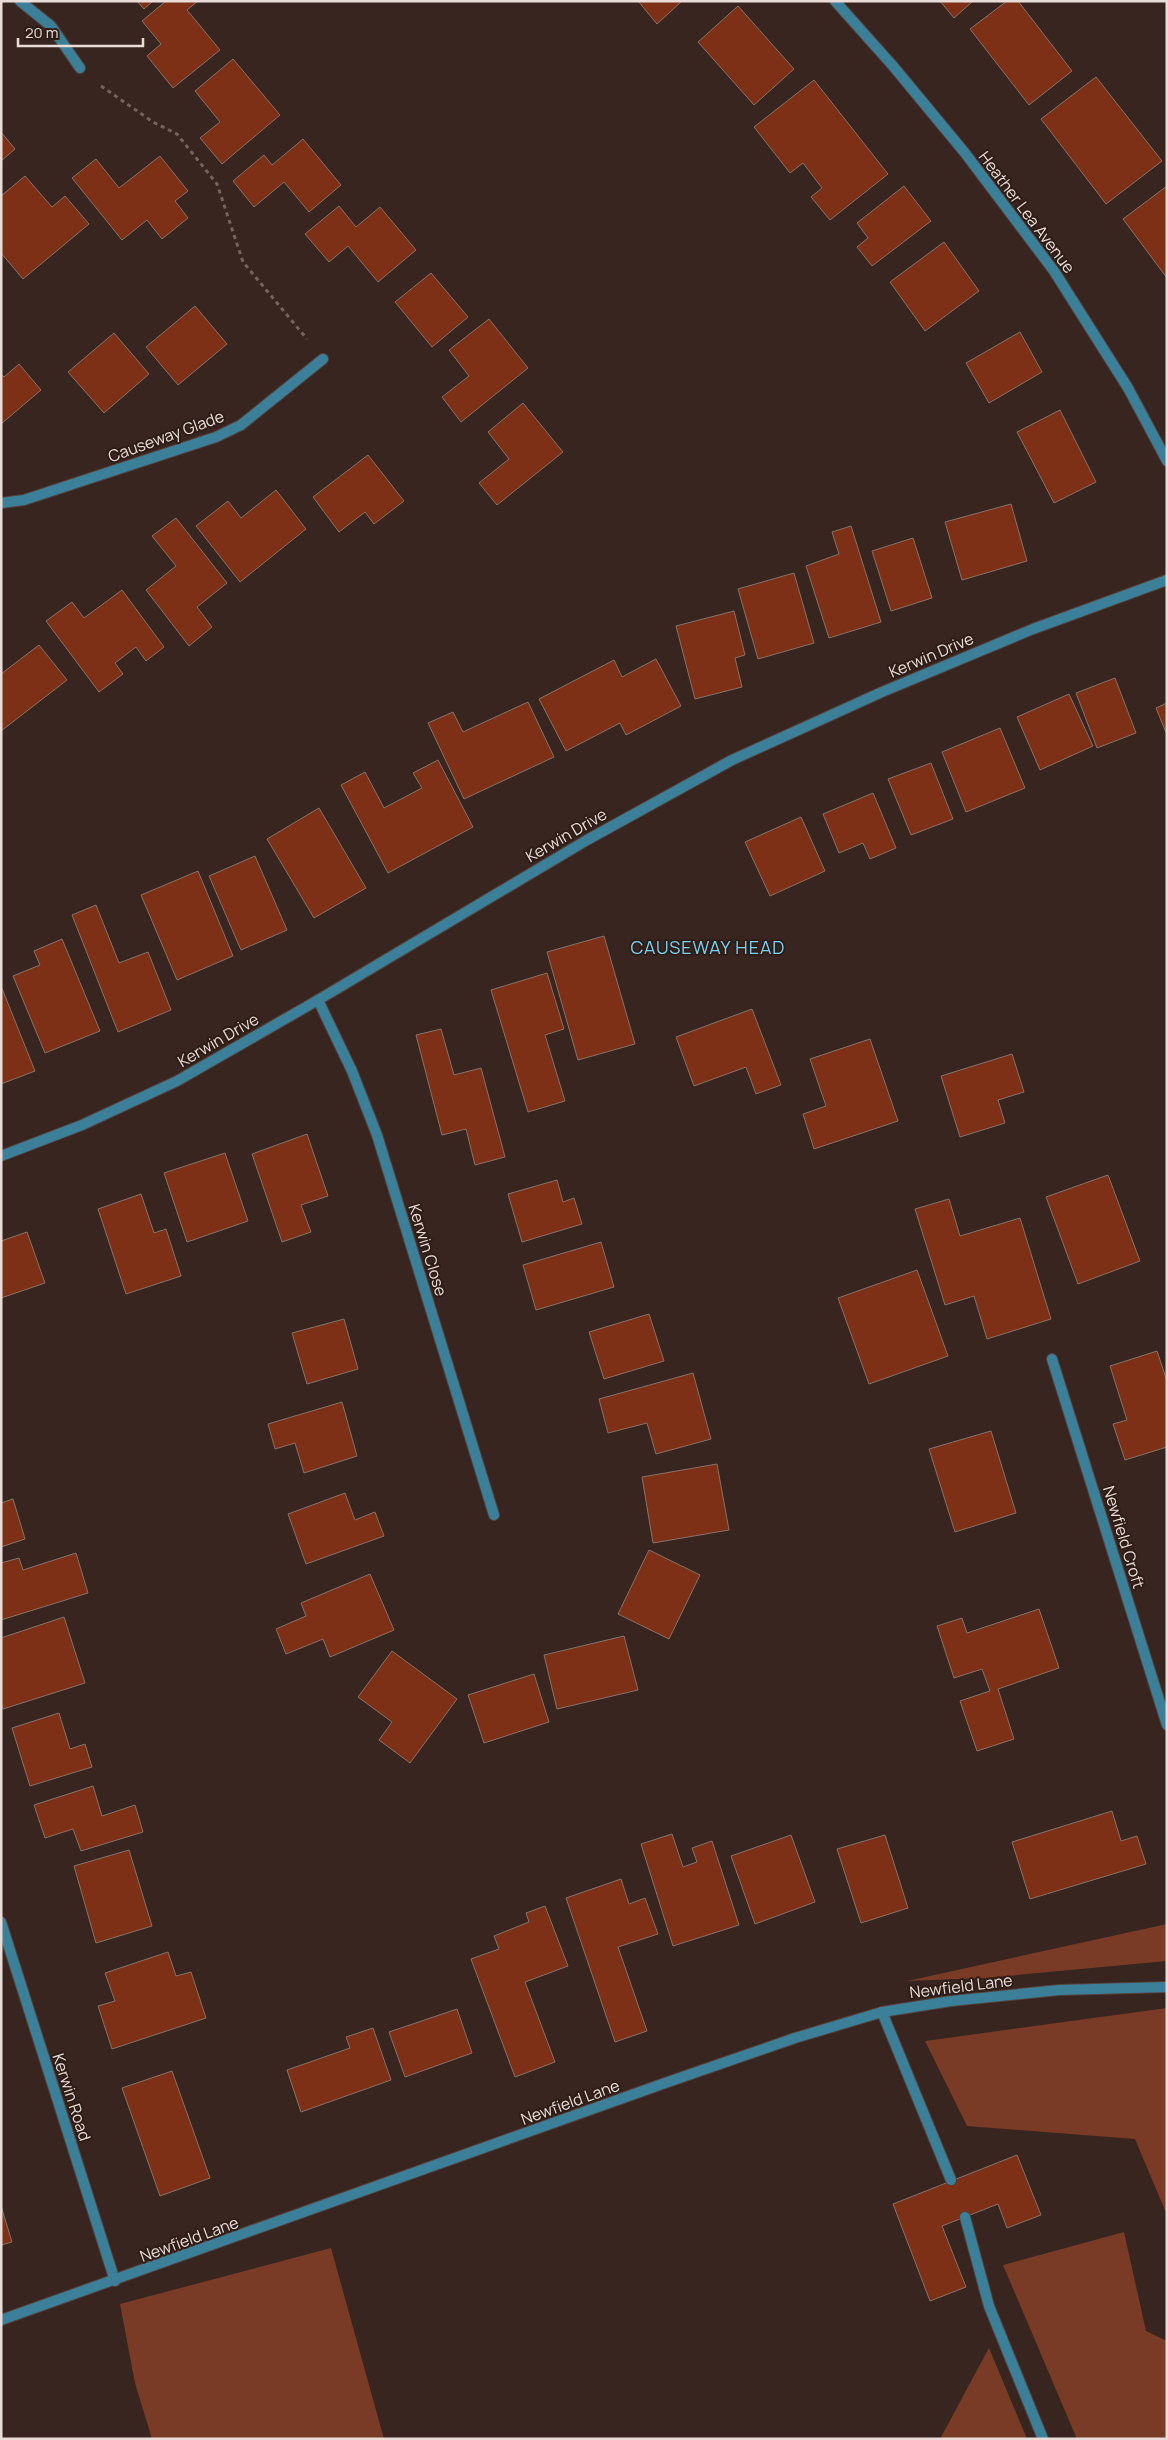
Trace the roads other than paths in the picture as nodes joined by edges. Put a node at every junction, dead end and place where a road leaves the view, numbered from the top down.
1 (20, 1) edge
2 (835, 1) edge
3 (80, 68) road end
4 (323, 359) road end
5 (1167, 461) edge
6 (1, 502) edge
7 (1167, 580) edge
8 (318, 1000) junction
9 (1, 1156) edge
10 (1052, 1359) dead end
11 (494, 1515) dead end
12 (1167, 1725) edge
13 (1, 1922) edge
14 (1167, 1987) edge
15 (882, 2012) junction
16 (951, 2180) dead end
17 (965, 2217) dead end
18 (115, 2281) junction
19 (1, 2320) edge
20 (1043, 2439) edge

1 - 3 street
2 - 5 street, Heather Lea Avenue
4 - 6 street, Causeway Glade
7 - 8 street, Kerwin Drive
8 - 9 street, Kerwin Drive
8 - 11 street, Kerwin Close
10 - 12 street, Newfield Croft
13 - 18 street, Kerwin Road
14 - 15 street, Newfield Lane
15 - 16 street
15 - 18 street, Newfield Lane
17 - 20 street
18 - 19 street, Newfield Lane

